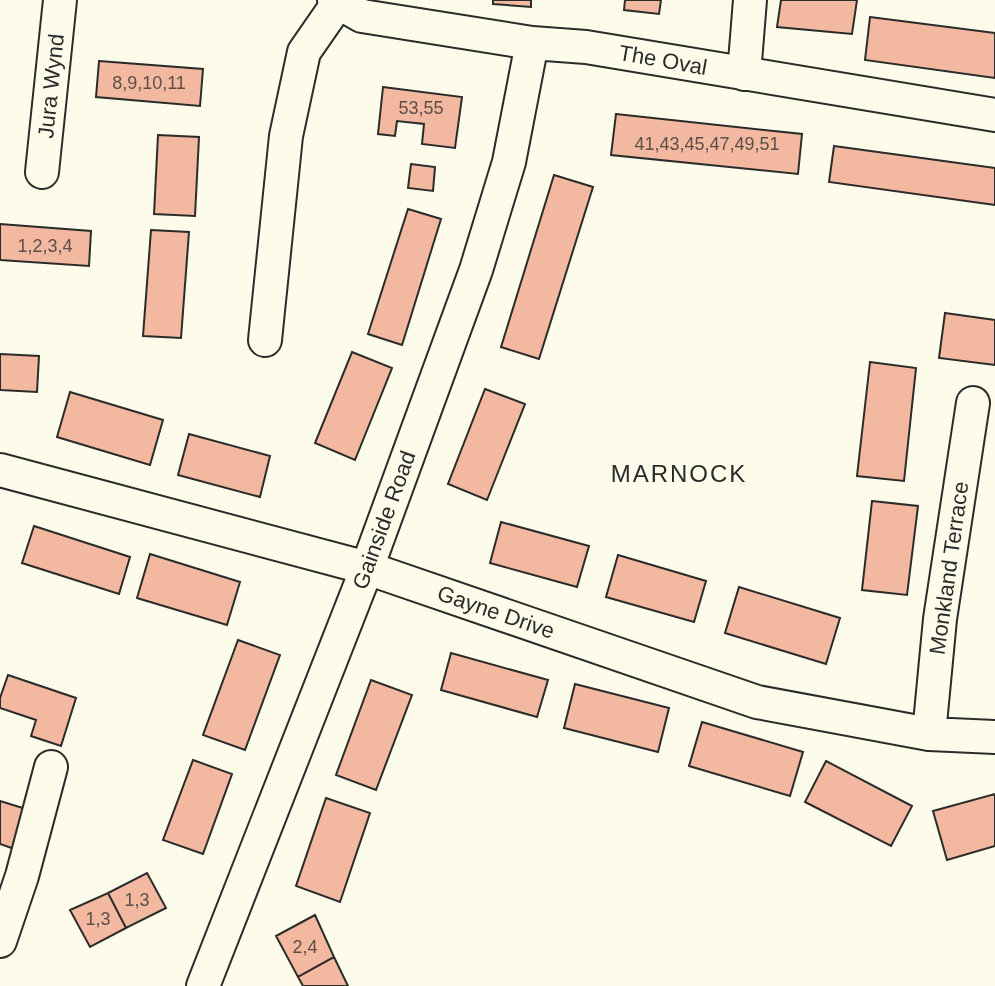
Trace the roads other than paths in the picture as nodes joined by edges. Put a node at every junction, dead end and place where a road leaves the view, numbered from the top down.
1 (60, 0) edge
2 (750, 0) edge
3 (336, 1) edge
4 (532, 43) junction
5 (744, 74) junction
6 (995, 115) edge
7 (42, 172) dead end
8 (265, 340) dead end
9 (973, 403) dead end
10 (0, 470) edge
11 (367, 568) junction
12 (929, 734) junction
13 (995, 737) edge
14 (51, 767) dead end
15 (0, 941) edge
16 (203, 986) edge

1 - 7 street, Jura Wynd
2 - 5 street
3 - 4 street, The Oval
3 - 8 street
4 - 5 street, The Oval
4 - 11 street, Gainside Road
5 - 6 street, The Oval
9 - 12 street, Monkland Terrace
10 - 11 street, Gayne Drive
11 - 12 street, Gayne Drive
11 - 16 street, Gainside Road
12 - 13 street, Gayne Drive
14 - 15 street

